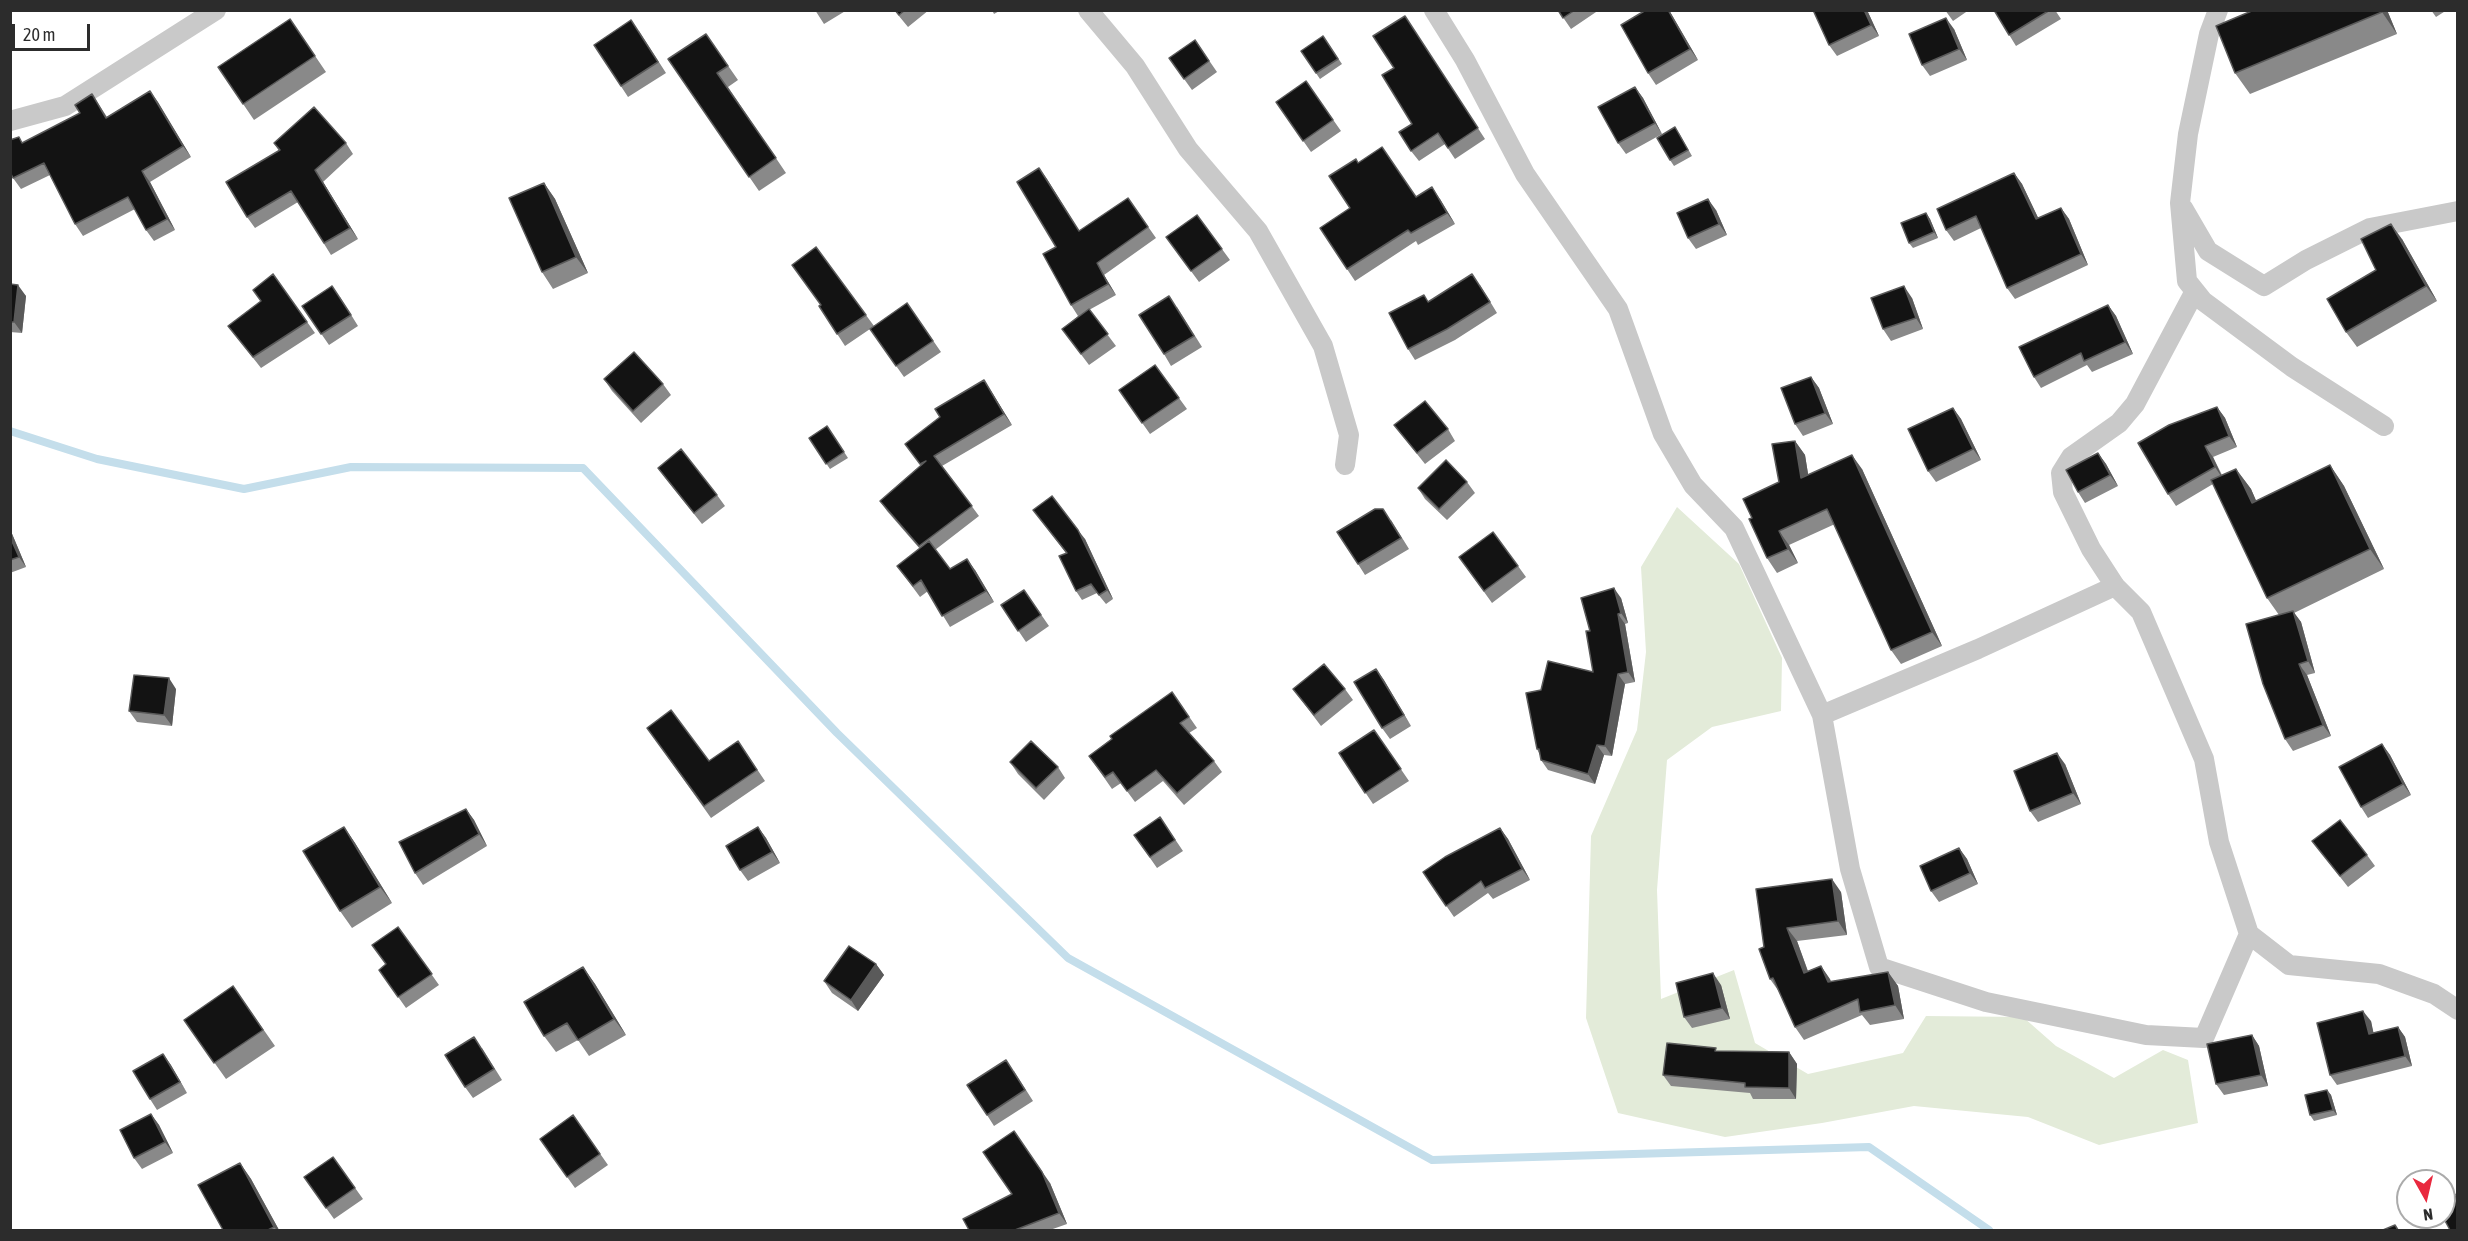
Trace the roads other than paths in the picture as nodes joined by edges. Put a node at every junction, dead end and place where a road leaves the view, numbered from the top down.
1 (216, 10) edge
2 (1088, 10) edge
3 (1434, 10) edge
4 (2218, 10) edge
5 (10, 121) edge
6 (2180, 203) junction
7 (2457, 211) edge
8 (2194, 291) junction
9 (2384, 426) dead end
10 (1345, 465) dead end
11 (2115, 586) junction
12 (1822, 715) junction
13 (2249, 934) junction
14 (2457, 1010) edge

1 - 5 street
2 - 10 street
3 - 12 street
4 - 6 street
6 - 7 street
6 - 8 street
8 - 9 street
8 - 11 street
11 - 12 street
11 - 13 street
12 - 13 street
13 - 14 street

